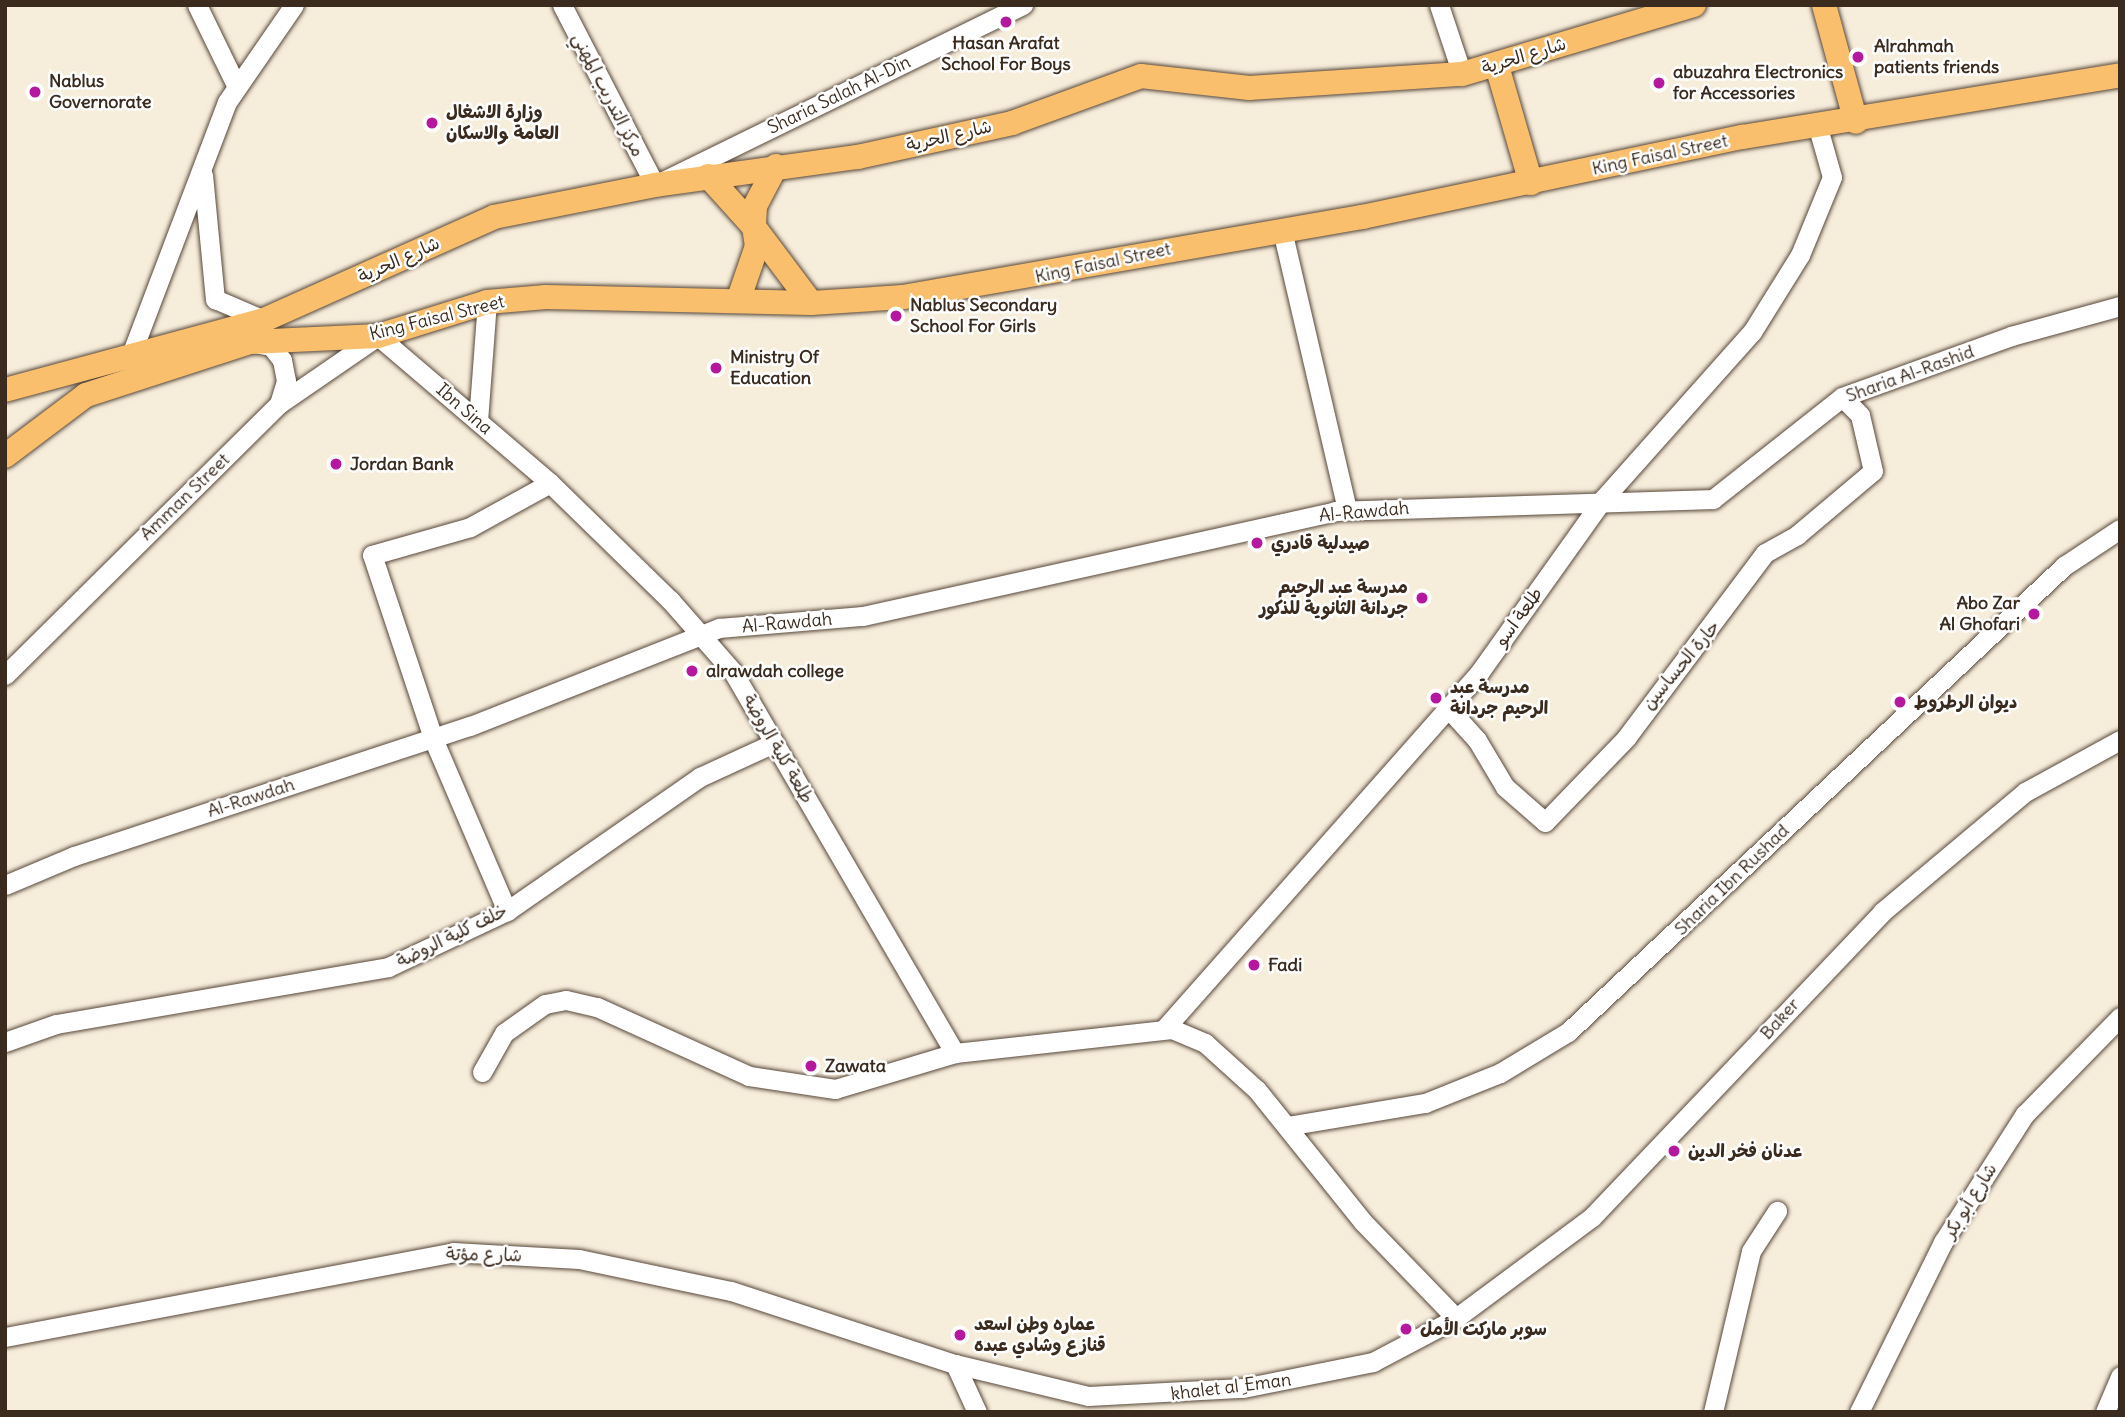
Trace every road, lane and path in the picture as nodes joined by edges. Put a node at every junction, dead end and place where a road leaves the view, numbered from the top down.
1 (197, 5) edge
2 (293, 5) edge
3 (562, 5) edge
4 (1023, 5) edge
5 (1439, 5) edge
6 (1694, 5) edge
7 (1824, 5) edge
8 (1638, 12) edge
9 (1497, 66) junction
10 (1462, 74) junction
11 (2120, 75) edge
12 (237, 87) junction
13 (1856, 122) junction
14 (1818, 128) junction
15 (203, 157) junction
16 (776, 166) junction
17 (708, 176) junction
18 (1531, 183) junction
19 (655, 185) junction
20 (754, 227) junction
21 (1282, 230) junction
22 (738, 301) junction
23 (487, 302) junction
24 (811, 303) junction
25 (2120, 306) edge
26 (264, 320) junction
27 (378, 336) junction
28 (250, 342) junction
29 (130, 360) junction
30 (5, 390) edge
31 (1842, 397) junction
32 (279, 404) junction
33 (478, 421) junction
34 (5, 456) edge
35 (550, 483) junction
36 (1603, 499) junction
37 (1347, 510) junction
38 (2120, 529) edge
39 (702, 636) junction
40 (5, 675) edge
41 (1448, 708) junction
42 (433, 738) junction
43 (2120, 740) edge
44 (774, 743) junction
45 (5, 885) edge
46 (507, 911) junction
47 (2120, 1017) edge
48 (1166, 1028) junction
49 (5, 1042) edge
50 (955, 1053) junction
51 (482, 1072) dead end
52 (1287, 1126) junction
53 (1777, 1211) dead end
54 (1456, 1318) junction
55 (5, 1337) edge
56 (955, 1364) junction
57 (2120, 1376) edge
58 (977, 1412) edge
59 (1713, 1412) edge
60 (1859, 1412) edge
61 (2105, 1412) edge

1 - 12 street
2 - 12 street
3 - 19 street, مركز التدريب المهني
4 - 19 street, Sharia Salah Al-Din
5 - 10 street
6 - 8 main road, شارع الحرية
7 - 13 main road
8 - 9 main road, شارع الحرية
9 - 10 main road, شارع الحرية
9 - 18 main road
10 - 16 main road, شارع الحرية
11 - 13 main road, King Faisal Street
12 - 15 street
13 - 14 main road, King Faisal Street
14 - 18 main road, King Faisal Street
14 - 36 street, طلعة اسو
15 - 26 street
15 - 29 street
16 - 17 main road, شارع الحرية
16 - 20 main road
17 - 19 main road, شارع الحرية
17 - 20 main road
18 - 21 main road, King Faisal Street
19 - 26 main road, شارع الحرية
20 - 22 main road
20 - 24 main road
21 - 24 main road, King Faisal Street
21 - 37 street
22 - 23 main road, King Faisal Street
22 - 24 main road, King Faisal Street
23 - 27 main road, King Faisal Street
23 - 33 street
25 - 31 street, Sharia Al-Rashid
26 - 29 main road, شارع الحرية
27 - 28 main road, King Faisal Street
27 - 32 street, Amman Street
27 - 33 street, Ibn Sina
28 - 32 street
28 - 34 main road, King Faisal Street
29 - 30 main road, شارع الحرية
31 - 36 street, Sharia Al-Rashid
31 - 41 street, حارة الحساسين
32 - 40 street, Amman Street
33 - 35 street, Ibn Sina
35 - 39 street, طلعة كلية الروضة
35 - 42 street
36 - 37 street, Al-Rawdah
36 - 41 street, طلعة اسو
37 - 39 street, Al-Rawdah
38 - 52 street, Sharia Ibn Rushad
39 - 42 street, Al-Rawdah
39 - 44 street, طلعة كلية الروضة
41 - 48 street, طلعة اسو
42 - 45 street, Al-Rawdah
42 - 46 street
43 - 54 street, Baker
44 - 46 street, خلف كلية الروضة
44 - 50 street, طلعة كلية الروضة
46 - 49 street, خلف كلية الروضة
47 - 60 street, شارع أبو بكر
48 - 50 street
48 - 52 street
50 - 51 street
52 - 54 street
53 - 59 street
54 - 56 street, khalet al ِEman
55 - 56 street, شارع مؤتة
56 - 58 street
57 - 61 street

